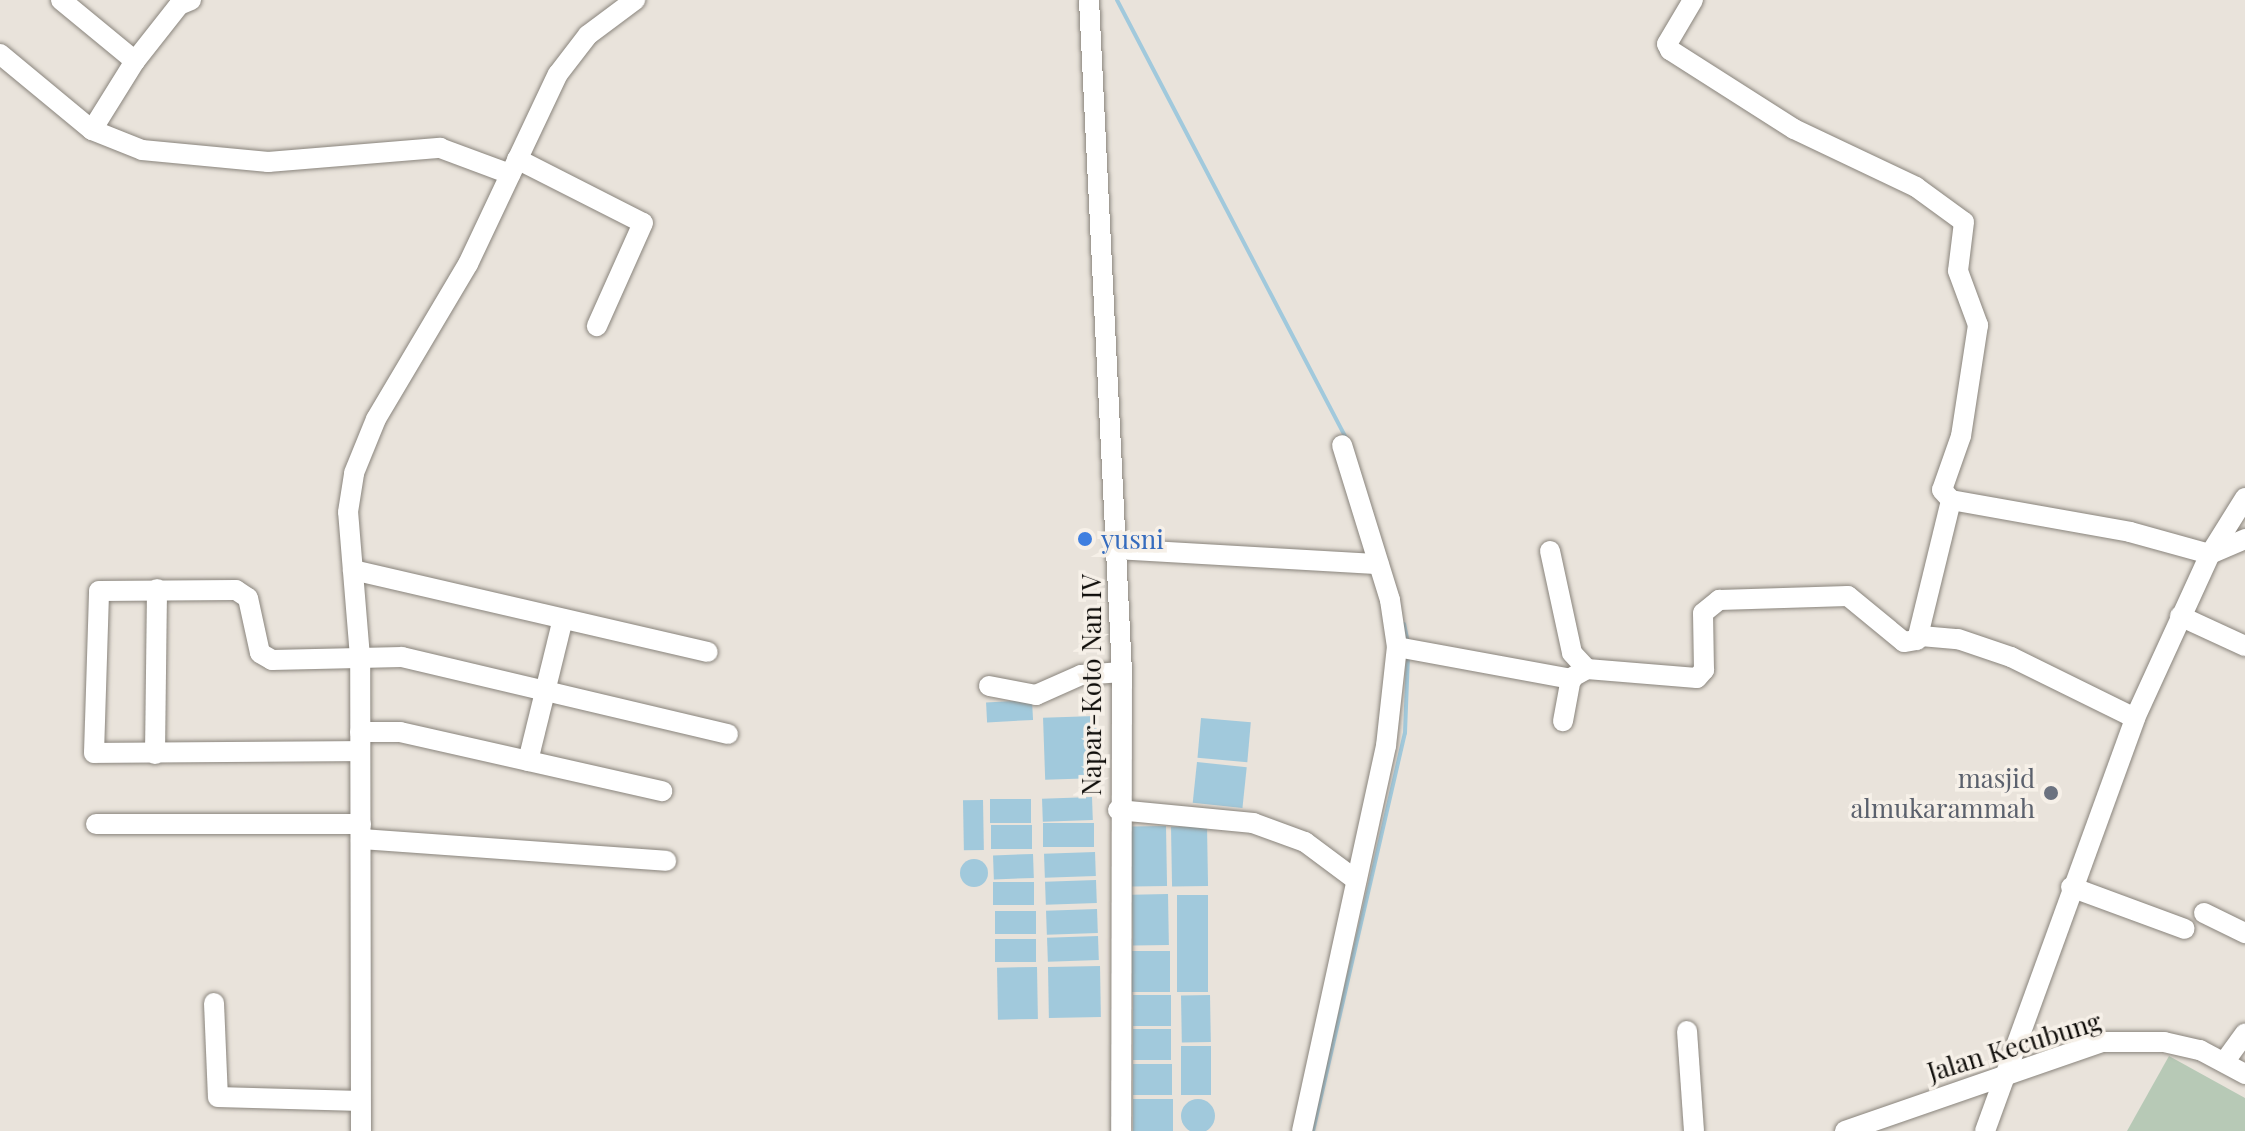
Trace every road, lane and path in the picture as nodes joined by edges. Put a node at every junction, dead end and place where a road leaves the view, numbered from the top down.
1 (61, 0) edge
2 (191, 0) edge
3 (635, 0) edge
4 (1089, 0) edge
5 (1693, 0) edge
6 (0, 54) edge
7 (135, 61) junction
8 (92, 130) junction
9 (514, 167) junction
10 (597, 326) dead end
11 (1342, 445) dead end
12 (2245, 498) edge
13 (1951, 500) junction
14 (2245, 539) edge
15 (1117, 549) junction
16 (1550, 551) dead end
17 (2210, 554) junction
18 (1379, 564) junction
19 (353, 570) junction
20 (157, 589) junction
21 (2180, 616) junction
22 (563, 619) junction
23 (1921, 636) junction
24 (2245, 646) edge
25 (1404, 648) junction
26 (708, 652) dead end
27 (360, 657) junction
28 (1122, 672) junction
29 (1580, 674) junction
30 (989, 686) dead end
31 (547, 690) junction
32 (2135, 718) junction
33 (1563, 721) dead end
34 (728, 734) dead end
35 (360, 742) junction
36 (155, 754) junction
37 (528, 761) junction
38 (662, 791) dead end
39 (1118, 810) junction
40 (96, 824) dead end
41 (361, 831) junction
42 (666, 861) dead end
43 (1356, 880) junction
44 (2071, 887) junction
45 (2204, 913) dead end
46 (2185, 929) dead end
47 (2245, 933) edge
48 (214, 1003) dead end
49 (1687, 1031) dead end
50 (2245, 1033) edge
51 (2225, 1061) junction
52 (2007, 1071) junction
53 (2245, 1074) edge
54 (360, 1101) junction
55 (361, 1131) edge
56 (1121, 1131) edge
57 (1302, 1131) edge
58 (1694, 1131) edge
59 (1845, 1131) edge
60 (1985, 1131) edge

1 - 7 street
2 - 7 street
3 - 9 street
4 - 15 street, Napar-Koto Nan IV
5 - 13 street
6 - 8 street
7 - 8 street
8 - 9 street
9 - 10 street
9 - 19 street
11 - 18 street
12 - 17 street
13 - 17 street
13 - 23 street
14 - 17 street
15 - 18 street
15 - 28 street, Napar-Koto Nan IV
16 - 29 street
17 - 21 street
18 - 25 street
19 - 22 street
19 - 27 street
20 - 27 street
20 - 36 street
20 - 36 street
21 - 24 street
21 - 32 street
22 - 26 street
22 - 31 street
23 - 29 street
23 - 32 street
25 - 29 street
25 - 43 street
27 - 31 street
27 - 35 street
28 - 30 street
28 - 39 street, Napar-Koto Nan IV
29 - 33 street
31 - 34 street
31 - 37 street
32 - 44 street
35 - 36 street
35 - 37 street
35 - 41 street
37 - 38 street
39 - 43 street
39 - 56 street, Napar-Koto Nan IV
40 - 41 street
41 - 42 street
41 - 54 street
43 - 57 street
44 - 46 street
44 - 52 street
45 - 47 street
48 - 54 street
49 - 58 street
50 - 51 street
51 - 52 street, Jalan Kecubung
51 - 53 street, Jalan Kecubung
52 - 59 street, Jalan Kecubung
52 - 60 street
54 - 55 street

